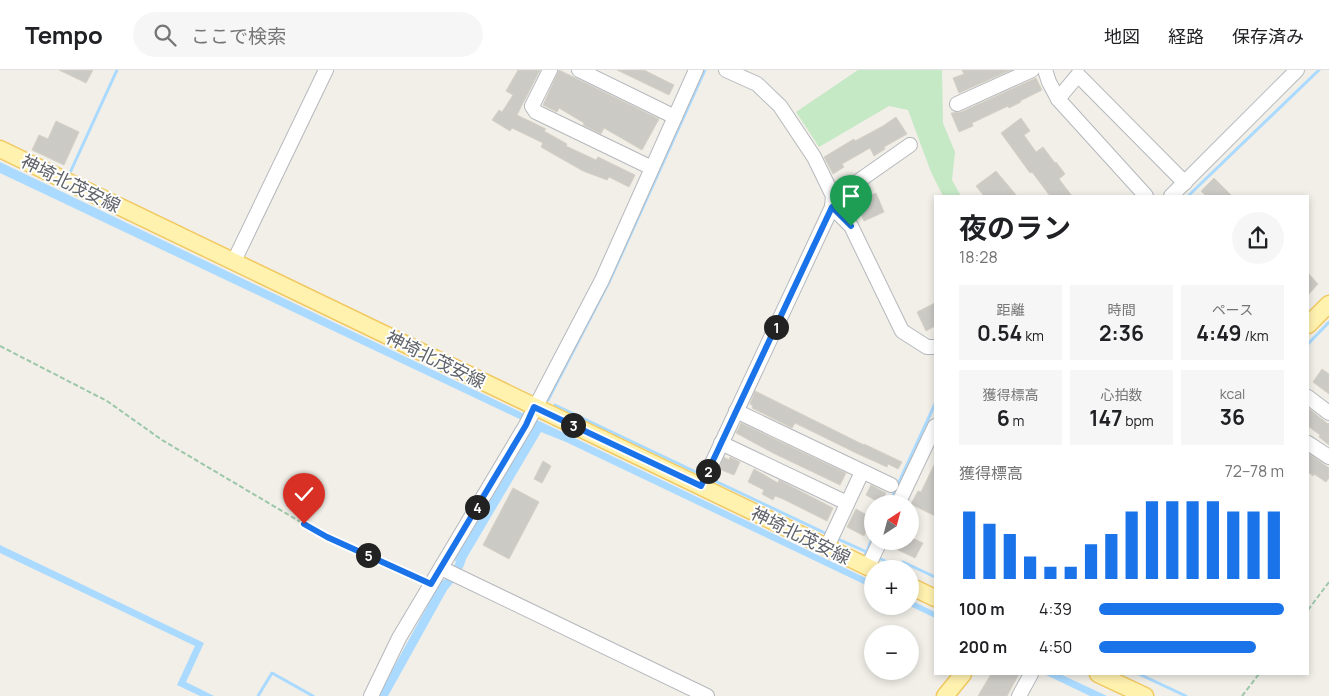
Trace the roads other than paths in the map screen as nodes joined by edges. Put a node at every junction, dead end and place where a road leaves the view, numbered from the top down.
1 (326, 70) edge
2 (550, 70) edge
3 (579, 70) edge
4 (696, 70) edge
5 (726, 70) edge
6 (1032, 70) edge
7 (1045, 70) edge
8 (1297, 70) edge
9 (1058, 99) junction
10 (957, 104) dead end
11 (675, 117) junction
12 (910, 145) dead end
13 (0, 149) edge
14 (652, 168) junction
15 (1185, 183) junction
16 (1145, 195) edge
17 (1172, 195) edge
18 (832, 202) junction
19 (234, 261) junction
20 (1329, 304) edge
21 (1309, 324) edge
22 (934, 348) edge
23 (1309, 399) edge
24 (736, 411) junction
25 (1329, 413) edge
26 (530, 416) junction
27 (934, 428) edge
28 (721, 443) junction
29 (1309, 443) edge
30 (1329, 457) edge
31 (862, 472) junction
32 (891, 485) dead end
33 (701, 486) junction
34 (902, 495) edge
35 (847, 503) junction
36 (827, 547) junction
37 (864, 565) edge
38 (441, 568) junction
39 (919, 590) edge
40 (934, 598) edge
41 (962, 675) edge
42 (1030, 675) edge
43 (1100, 675) edge
44 (371, 696) edge
45 (707, 696) edge
46 (945, 696) edge
47 (1019, 696) edge
48 (1145, 696) edge

1 - 19 street
2 - 14 street
3 - 11 street
4 - 11 street
5 - 18 street
6 - 10 street
7 - 9 street
8 - 15 street
9 - 15 street
9 - 16 street
11 - 14 street
12 - 18 street
13 - 19 main road, 神埼北茂安線
14 - 26 street
15 - 17 street
18 - 22 street
18 - 24 street
19 - 26 main road, 神埼北茂安線
20 - 21 main road
23 - 25 street
24 - 28 street
24 - 31 street
26 - 33 main road, 神埼北茂安線
26 - 38 street
27 - 34 street
28 - 33 street
28 - 35 street
29 - 30 street
31 - 32 street
31 - 35 street
33 - 36 main road, 神埼北茂安線
35 - 36 street
36 - 37 main road, 神埼北茂安線
38 - 44 street
38 - 45 street
39 - 40 main road
41 - 46 main road
42 - 47 street
43 - 48 main road

